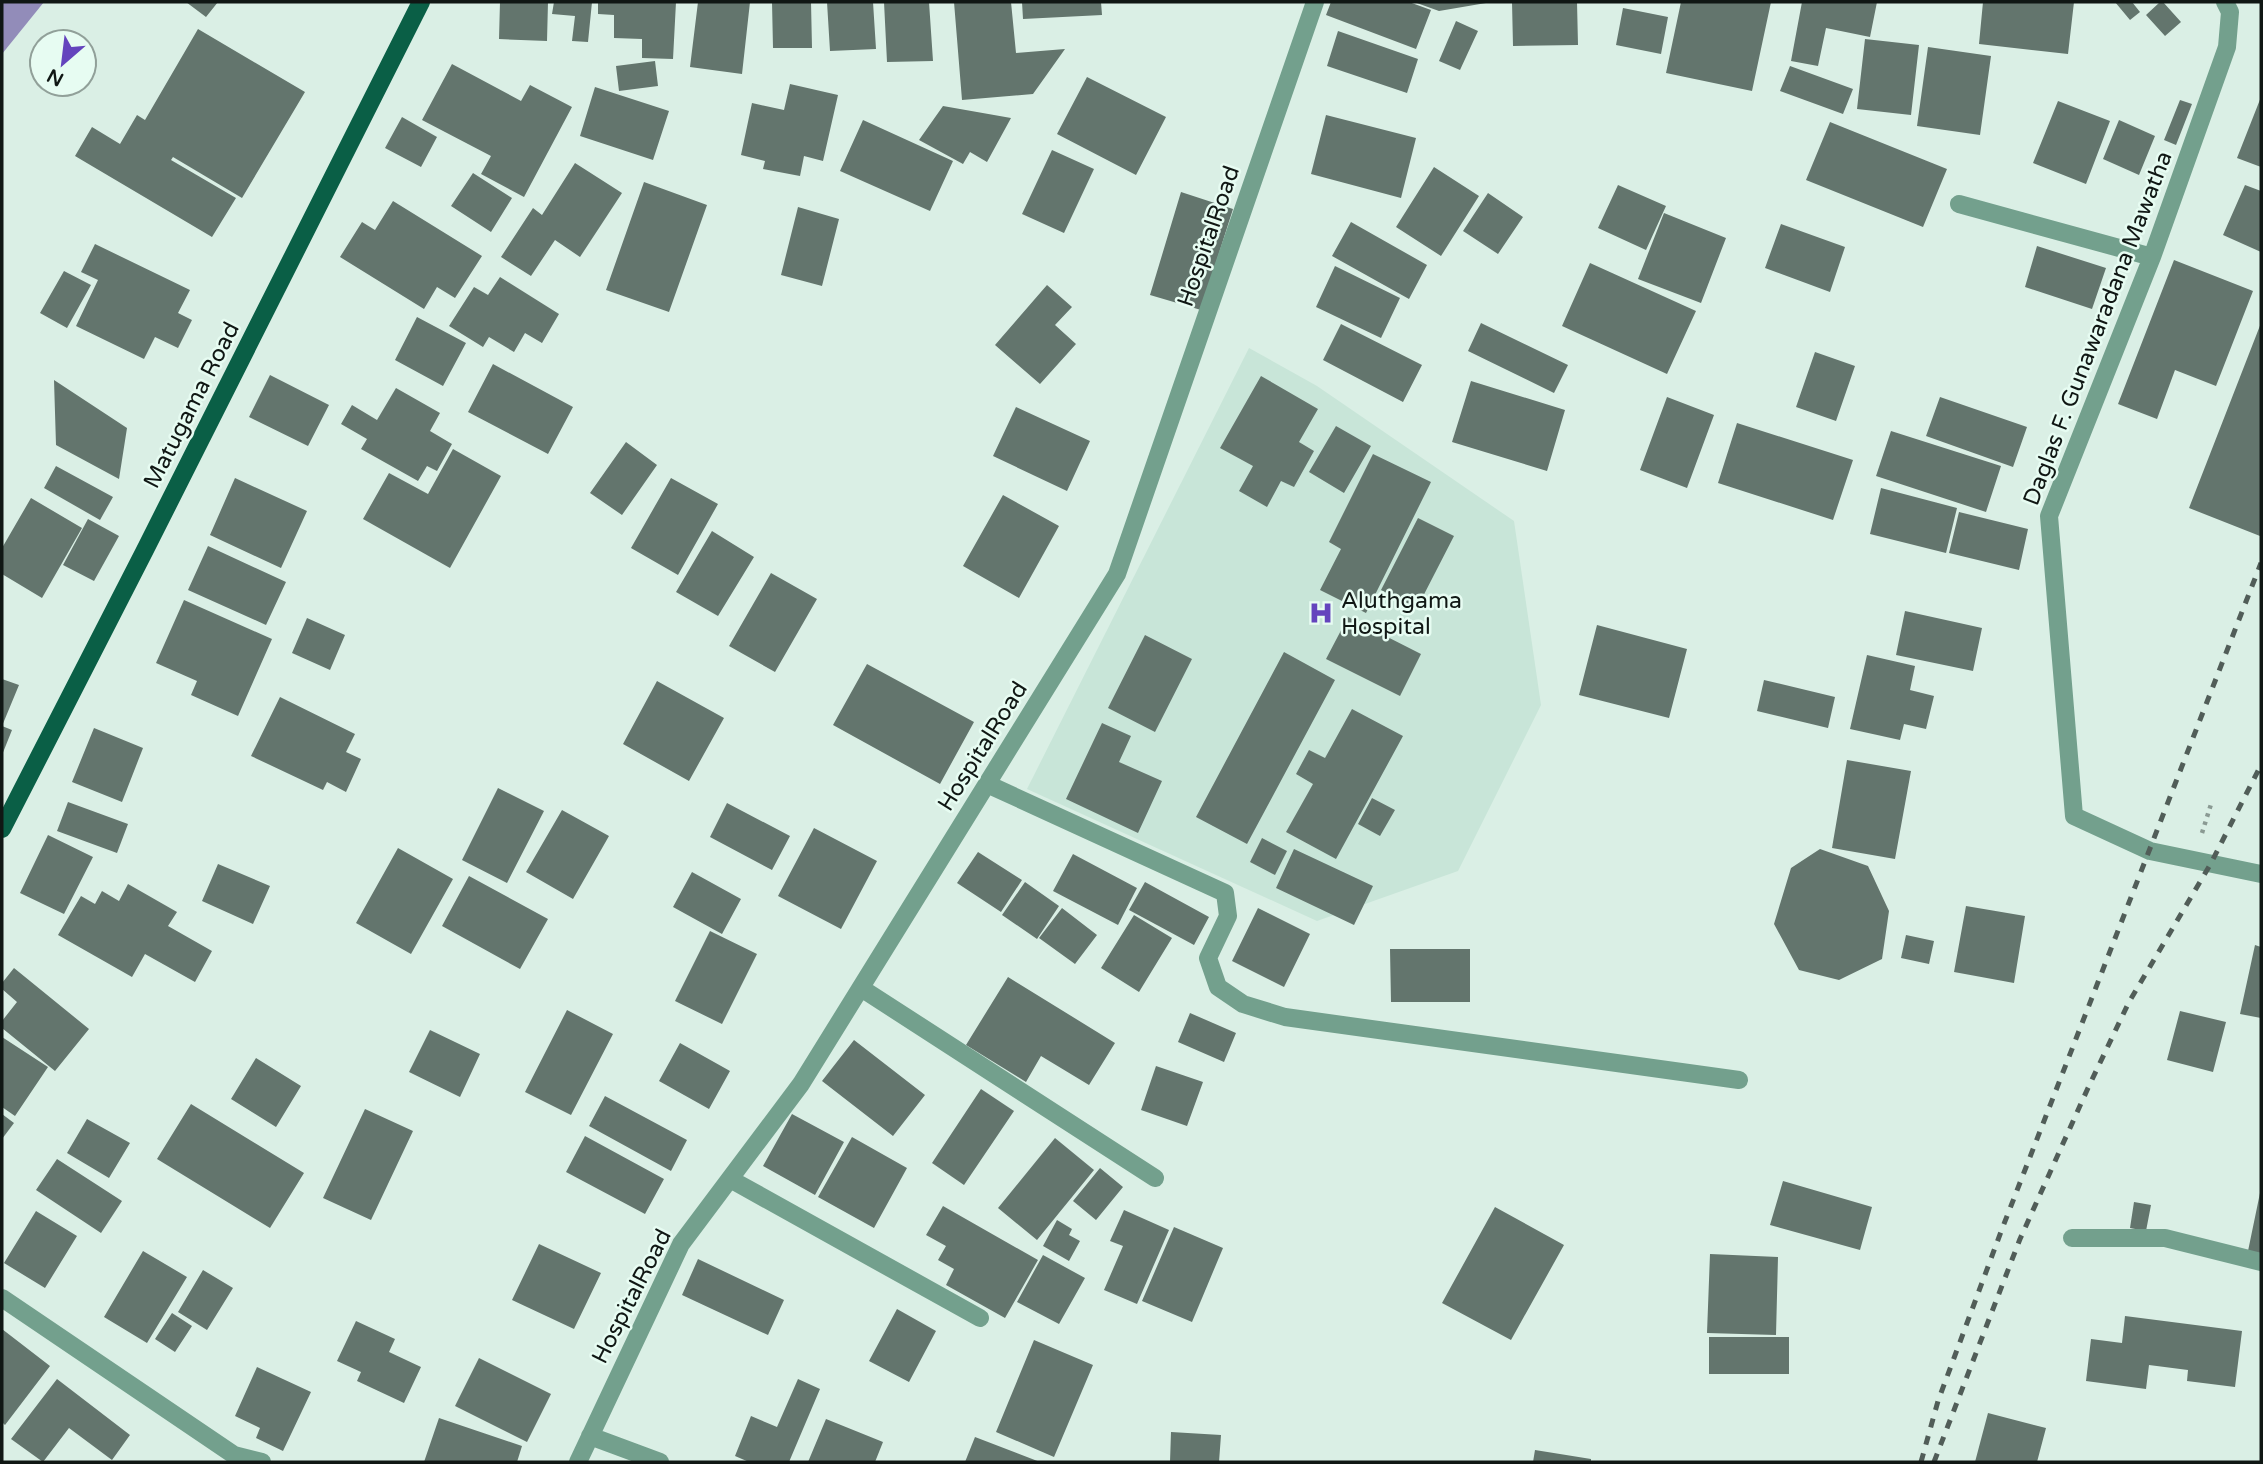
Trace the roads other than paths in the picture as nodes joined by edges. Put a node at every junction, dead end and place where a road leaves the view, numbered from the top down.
1 (421, 2) edge
2 (1315, 2) edge
3 (2225, 2) edge
4 (1959, 204) dead end
5 (2152, 257) junction
6 (987, 784) junction
7 (2, 829) edge
8 (2261, 874) edge
9 (861, 988) junction
10 (1739, 1080) dead end
11 (1155, 1178) dead end
12 (730, 1179) junction
13 (2072, 1238) dead end
14 (2261, 1262) edge
15 (2, 1298) edge
16 (980, 1318) dead end
17 (590, 1436) junction
18 (262, 1462) edge
19 (578, 1462) edge
20 (660, 1462) edge

1 - 7 main road, Matugama Road
2 - 6 street, HospitalRoad
3 - 5 street, Daglas F. Gunawaradana Mawatha
4 - 5 street
5 - 8 street, Daglas F. Gunawaradana Mawatha
6 - 9 street, HospitalRoad
6 - 10 street
9 - 11 street
9 - 12 street, HospitalRoad
12 - 16 street
12 - 17 street, HospitalRoad
13 - 14 street
15 - 18 street
17 - 19 street, HospitalRoad
17 - 20 street

